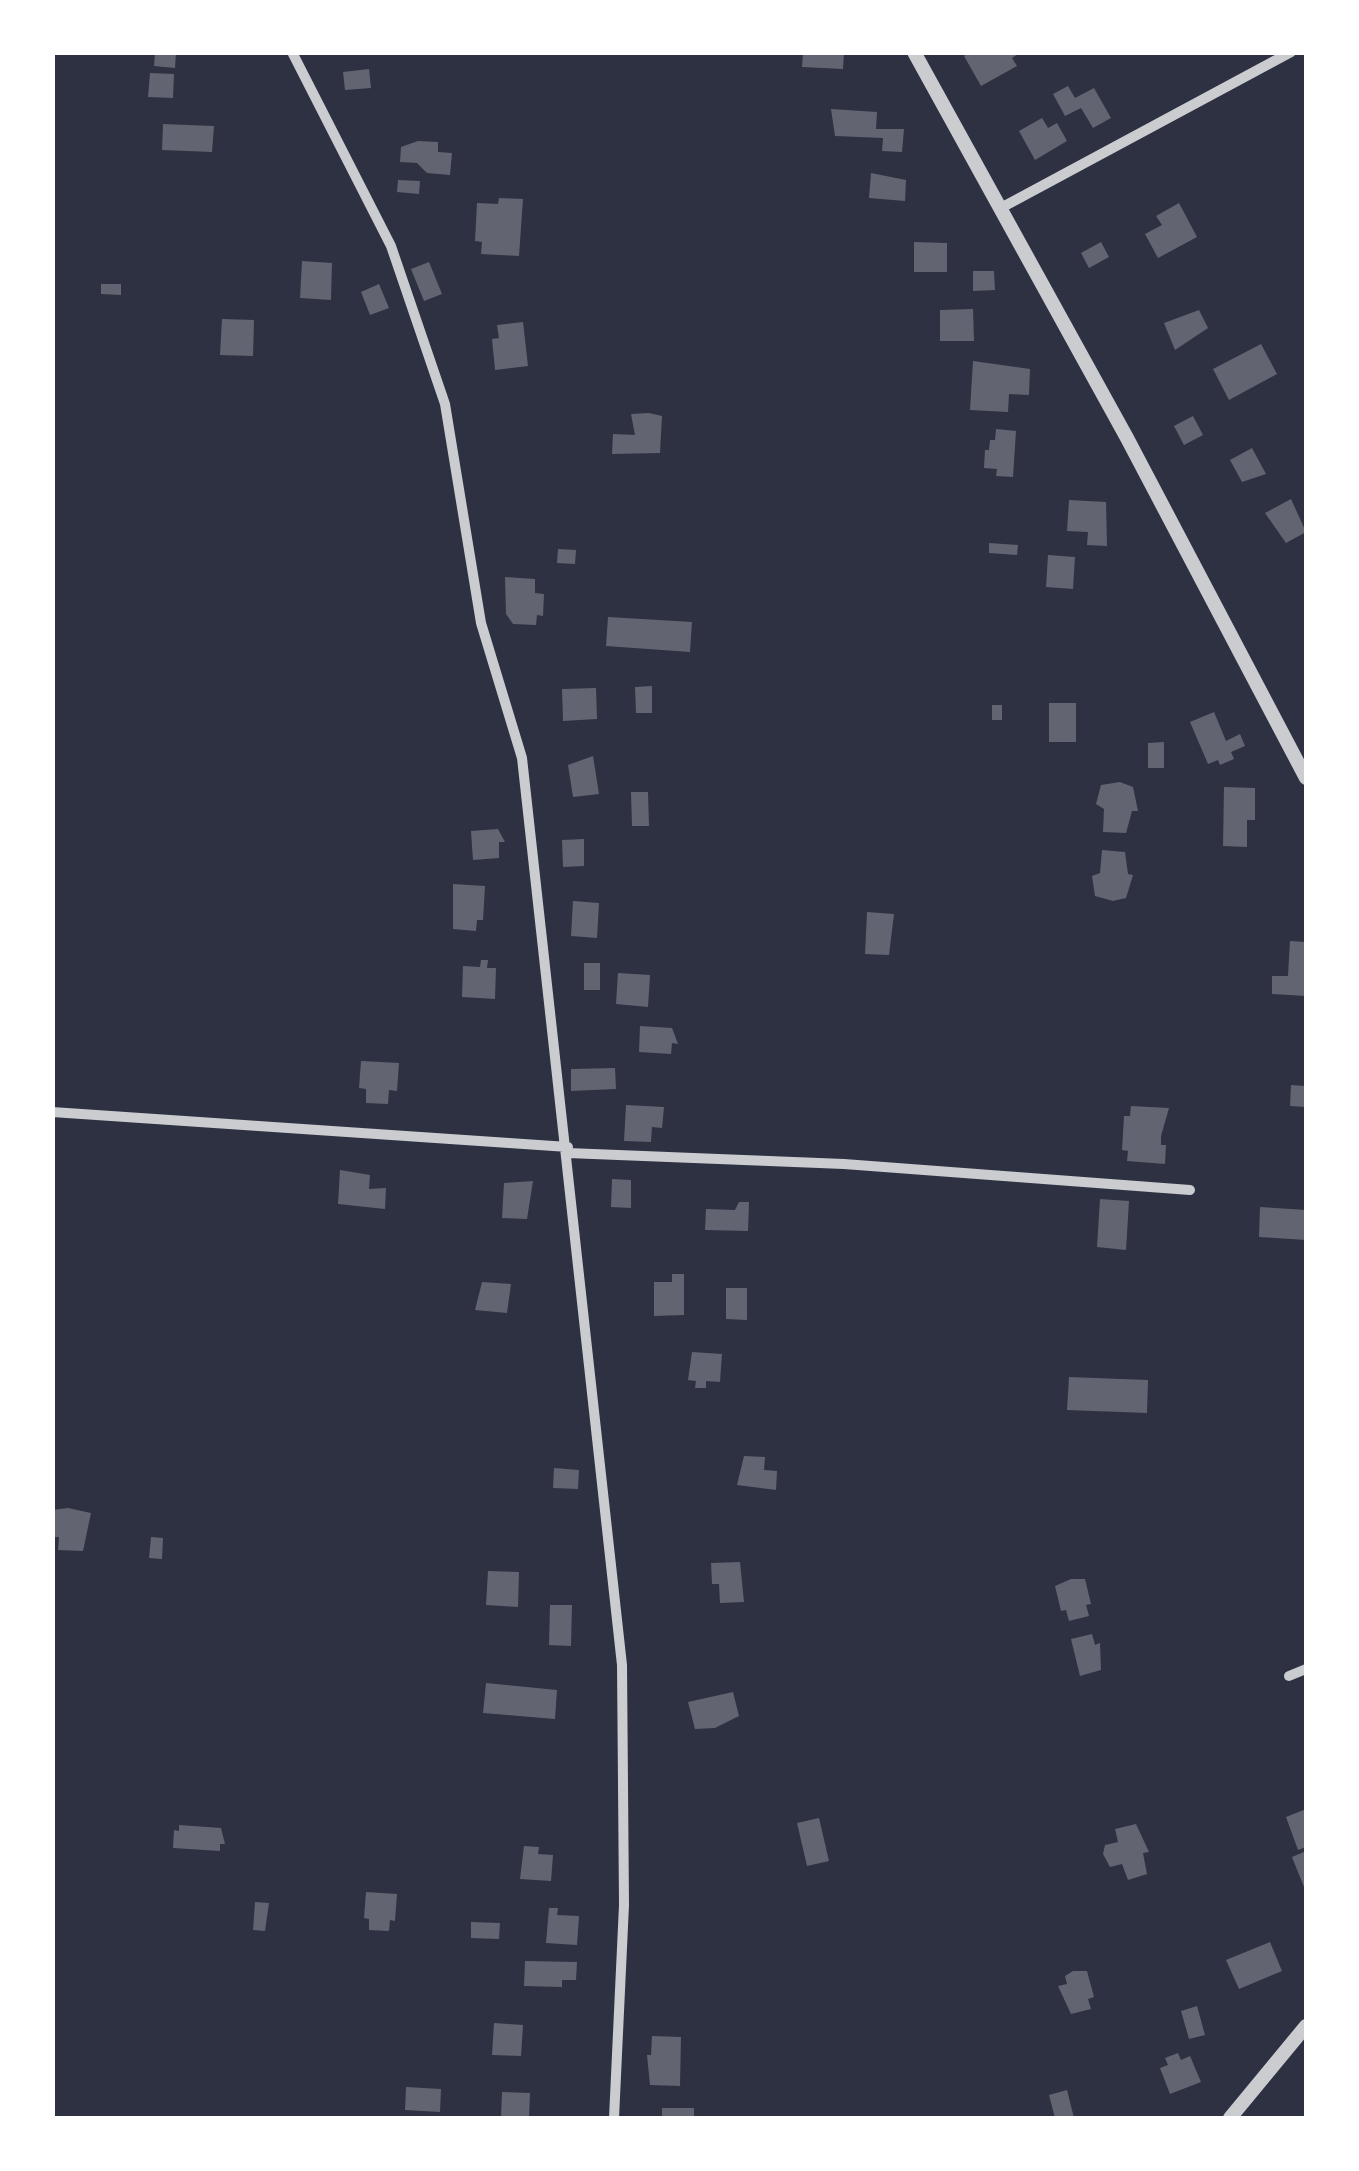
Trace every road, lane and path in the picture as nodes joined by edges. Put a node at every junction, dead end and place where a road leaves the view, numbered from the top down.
1 (292, 52) edge
2 (914, 52) edge
3 (1291, 52) edge
4 (999, 208) junction
5 (1306, 778) edge
6 (52, 1112) edge
7 (568, 1150) junction
8 (1190, 1190) dead end
9 (1306, 1669) edge
10 (1289, 1676) dead end
11 (1306, 2026) edge
12 (614, 2118) edge
13 (1230, 2118) edge

1 - 7 street
2 - 4 street
3 - 4 street
4 - 5 street
6 - 7 street
7 - 8 street
7 - 12 street
9 - 10 street
11 - 13 street

